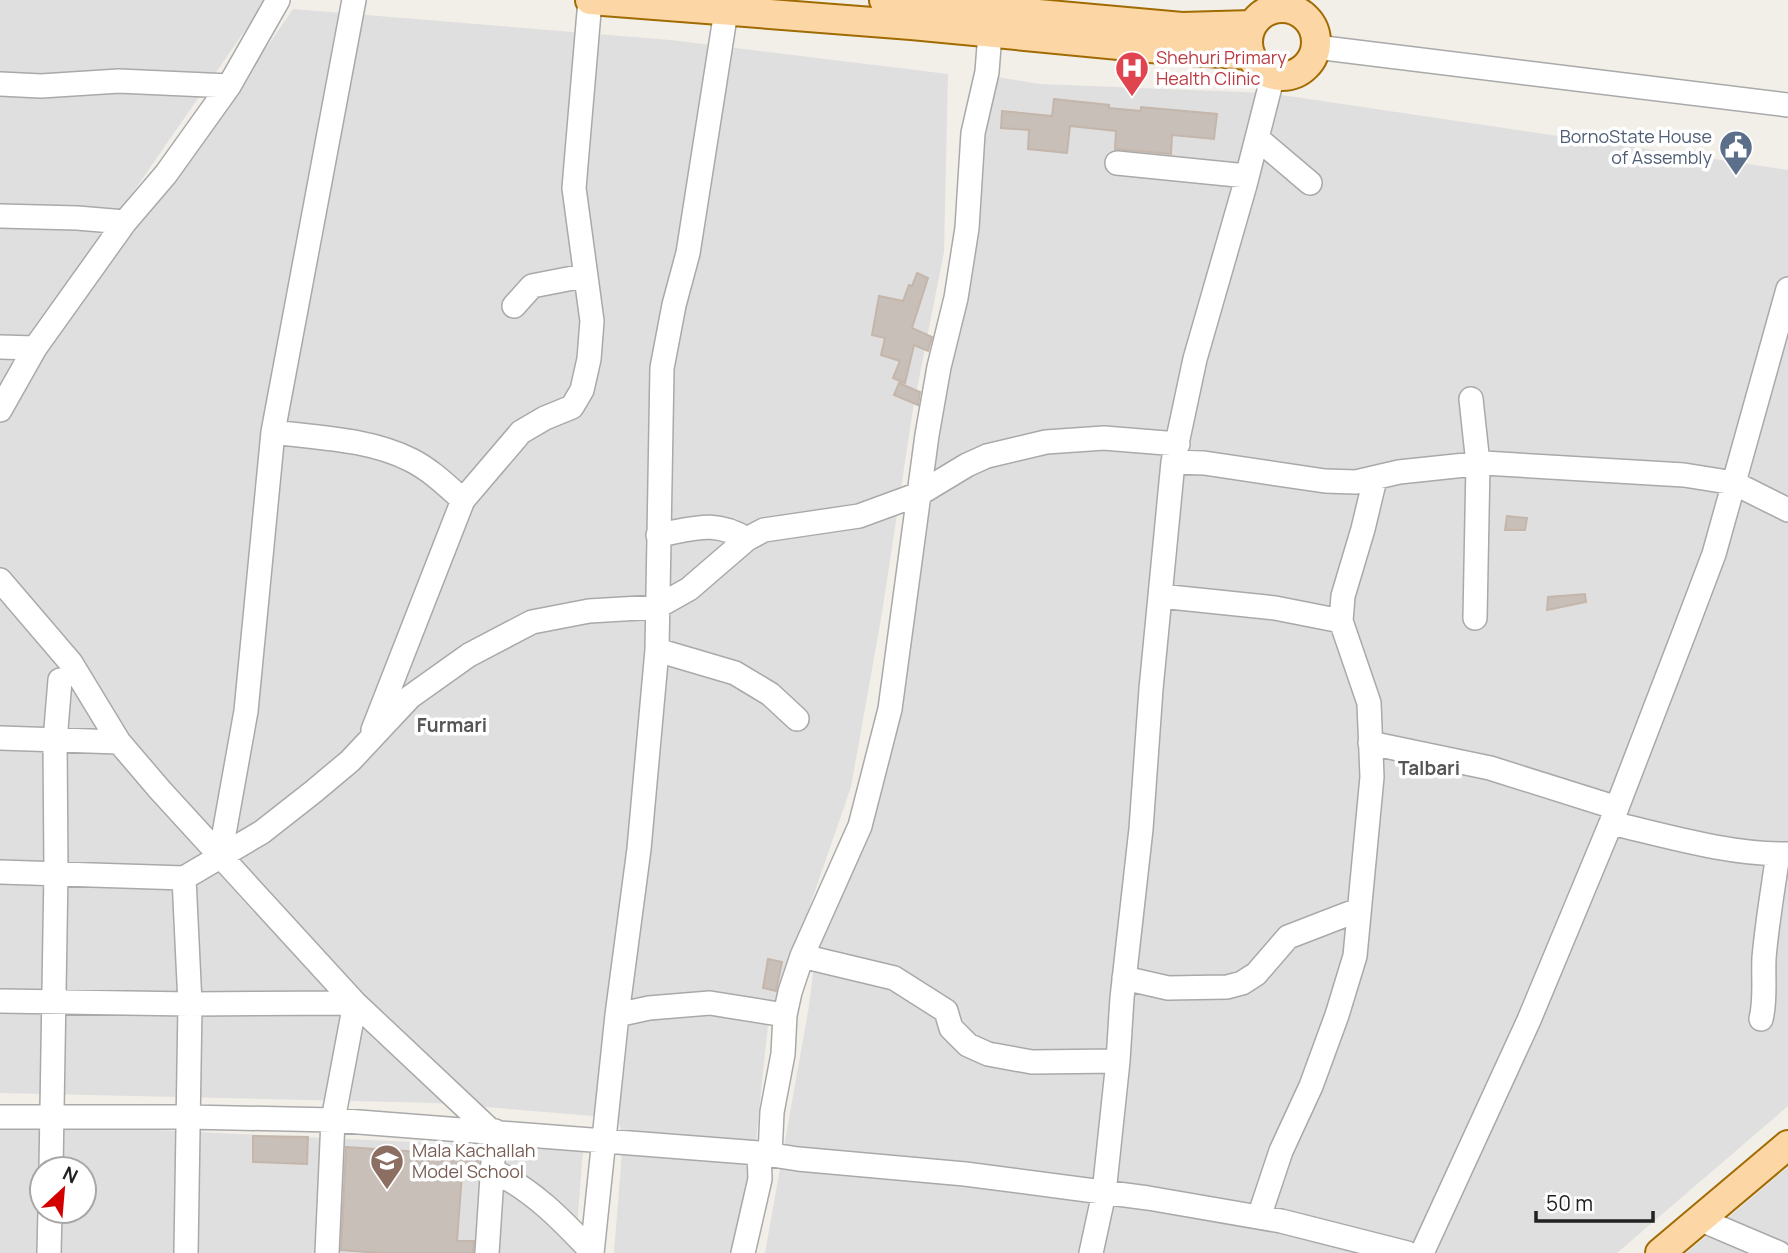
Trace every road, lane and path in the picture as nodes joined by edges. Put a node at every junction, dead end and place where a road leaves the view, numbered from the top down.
1 (278, 0) edge
2 (354, 0) edge
3 (590, 0) edge
4 (884, 0) edge
5 (1290, 6) edge
6 (726, 12) junction
7 (1252, 25) junction
8 (990, 33) junction
9 (1316, 47) junction
10 (1250, 55) junction
11 (1273, 75) junction
12 (0, 84) edge
13 (229, 86) junction
14 (1788, 105) edge
15 (1257, 138) junction
16 (1116, 163) dead end
17 (1247, 176) junction
18 (1310, 183) dead end
19 (0, 215) edge
20 (125, 222) junction
21 (585, 271) junction
22 (1788, 289) edge
23 (514, 306) dead end
24 (0, 348) edge
25 (35, 348) junction
26 (1471, 399) dead end
27 (0, 410) edge
28 (273, 432) junction
29 (1176, 453) junction
30 (1478, 464) junction
31 (1375, 479) junction
32 (1734, 483) junction
33 (919, 494) junction
34 (463, 500) junction
35 (1788, 510) edge
36 (658, 535) junction
37 (747, 539) junction
38 (0, 580) edge
39 (1160, 596) junction
40 (657, 607) junction
41 (1475, 618) dead end
42 (1341, 621) junction
43 (657, 650) junction
44 (60, 680) dead end
45 (797, 719) dead end
46 (0, 738) edge
47 (369, 739) junction
48 (55, 741) junction
49 (119, 742) junction
50 (1370, 743) junction
51 (1614, 816) junction
52 (1783, 854) edge
53 (220, 856) junction
54 (0, 872) edge
55 (57, 873) junction
56 (184, 878) junction
57 (1358, 910) junction
58 (802, 956) junction
59 (1124, 978) junction
60 (0, 1001) edge
61 (55, 1001) junction
62 (355, 1003) junction
63 (190, 1004) junction
64 (785, 1015) junction
65 (617, 1016) junction
66 (1761, 1019) dead end
67 (1118, 1061) junction
68 (0, 1117) edge
69 (189, 1117) junction
70 (51, 1118) junction
71 (333, 1120) junction
72 (493, 1131) junction
73 (605, 1141) junction
74 (1788, 1146) edge
75 (764, 1154) junction
76 (51, 1155) edge
77 (493, 1171) junction
78 (1104, 1193) junction
79 (1259, 1217) junction
80 (1699, 1219) junction
81 (50, 1225) edge
82 (592, 1252) edge
83 (50, 1253) edge
84 (186, 1253) edge
85 (327, 1253) edge
86 (487, 1253) edge
87 (743, 1253) edge
88 (1091, 1253) edge
89 (1407, 1253) edge
90 (1422, 1253) edge
91 (1660, 1253) edge
92 (1779, 1253) edge

1 - 13 street
2 - 28 street
3 - 6 main road
3 - 21 street
4 - 7 main road
5 - 7 main road
5 - 9 main road
6 - 8 main road
6 - 36 street
7 - 10 main road
8 - 10 main road
8 - 33 street
9 - 11 main road
9 - 14 street
10 - 11 main road
11 - 15 street
12 - 13 street
13 - 20 street
15 - 17 street
15 - 18 street
16 - 17 street
17 - 29 street
19 - 20 street
20 - 25 street
21 - 23 street
21 - 34 street
22 - 32 street
24 - 25 street
25 - 27 street
26 - 30 street
28 - 34 street
28 - 53 street
29 - 31 street
29 - 33 street
29 - 39 street
30 - 31 street
30 - 32 street
30 - 41 street
31 - 42 street
32 - 35 street
32 - 51 street
33 - 37 street
33 - 58 street
34 - 47 street
36 - 37 street
36 - 40 street
37 - 40 street
38 - 49 street
39 - 42 street
39 - 59 street
40 - 43 street
40 - 47 street
42 - 50 street
43 - 45 street
43 - 65 street
44 - 48 street
46 - 48 street
47 - 53 street
48 - 49 street
48 - 55 street
49 - 53 street
50 - 51 street
50 - 57 street
51 - 52 street
51 - 90 street
52 - 66 street
53 - 56 street
53 - 62 street
54 - 55 street
55 - 56 street
55 - 61 street
56 - 63 street
57 - 59 street
57 - 79 street
58 - 64 street
58 - 67 street
59 - 67 street
60 - 61 street
61 - 63 street
61 - 70 street
62 - 63 street
62 - 71 street
62 - 72 street
63 - 69 street
64 - 65 street
64 - 75 street
65 - 73 street
67 - 78 street
68 - 70 street
69 - 70 street
69 - 71 street
69 - 84 street
70 - 76 street
71 - 72 street
71 - 85 street
72 - 73 street
72 - 77 street
73 - 75 street
73 - 82 street
74 - 80 main road
75 - 78 street
75 - 87 street
77 - 82 street
77 - 86 street
78 - 79 street
78 - 88 street
79 - 89 street
80 - 91 main road
80 - 92 street
81 - 83 street

